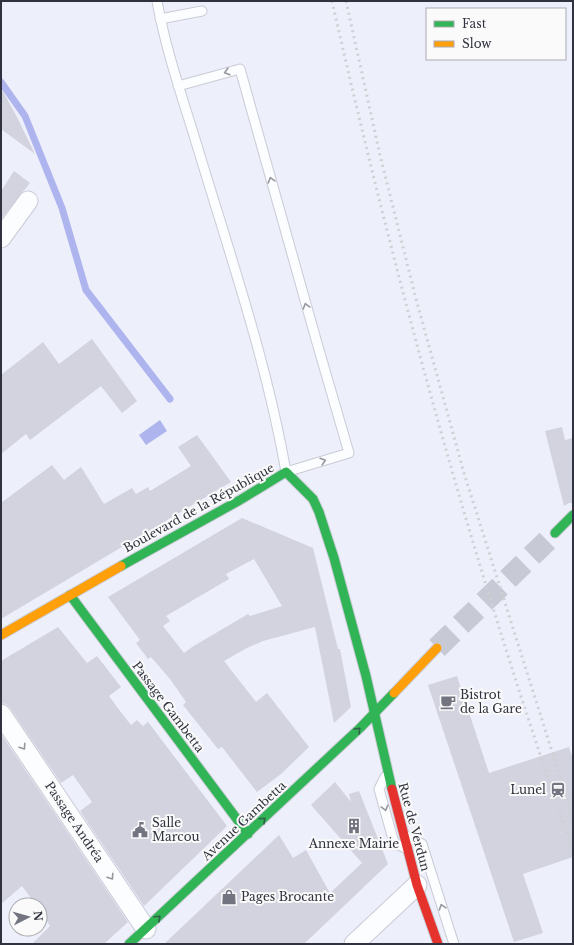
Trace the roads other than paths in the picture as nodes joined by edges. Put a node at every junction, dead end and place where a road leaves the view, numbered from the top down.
1 (157, 1) edge
2 (202, 11) dead end
3 (160, 19) junction
4 (178, 86) junction
5 (28, 201) dead end
6 (1, 238) edge
7 (286, 472) junction
8 (573, 515) edge
9 (555, 533) tunnel mouth
10 (70, 594) junction
11 (1, 635) edge
12 (437, 648) tunnel mouth
13 (374, 713) junction
14 (1, 714) edge
15 (388, 772) junction
16 (248, 834) junction
17 (404, 835) junction
18 (407, 849) junction
19 (417, 885) junction
20 (146, 929) junction
21 (129, 944) edge
22 (354, 944) edge
23 (438, 944) edge
24 (454, 944) edge

1 - 3 lane
2 - 3 lane
3 - 4 lane
4 - 7 lane
7 -> 4 lane
5 - 6 street
7 - 10 main road, Boulevard de la République
7 - 13 main road, Boulevard de la République
8 - 9 main road
10 - 11 main road, Boulevard de la République
10 - 16 main road, Passage Gambetta
12 - 13 main road, Avenue Gambetta
13 - 15 main road, Rue de Verdun
16 -> 13 main road, Avenue Gambetta
14 -> 20 street, Passage Andréa
15 - 17 main road, Rue de Verdun
15 -> 18 lane
20 -> 16 main road, Avenue Gambetta
17 - 18 main road, Rue de Verdun
24 -> 17 lane
18 - 19 main road, Rue de Verdun
19 - 22 street
19 - 23 main road, Rue de Verdun
20 - 21 main road, Avenue Gambetta

